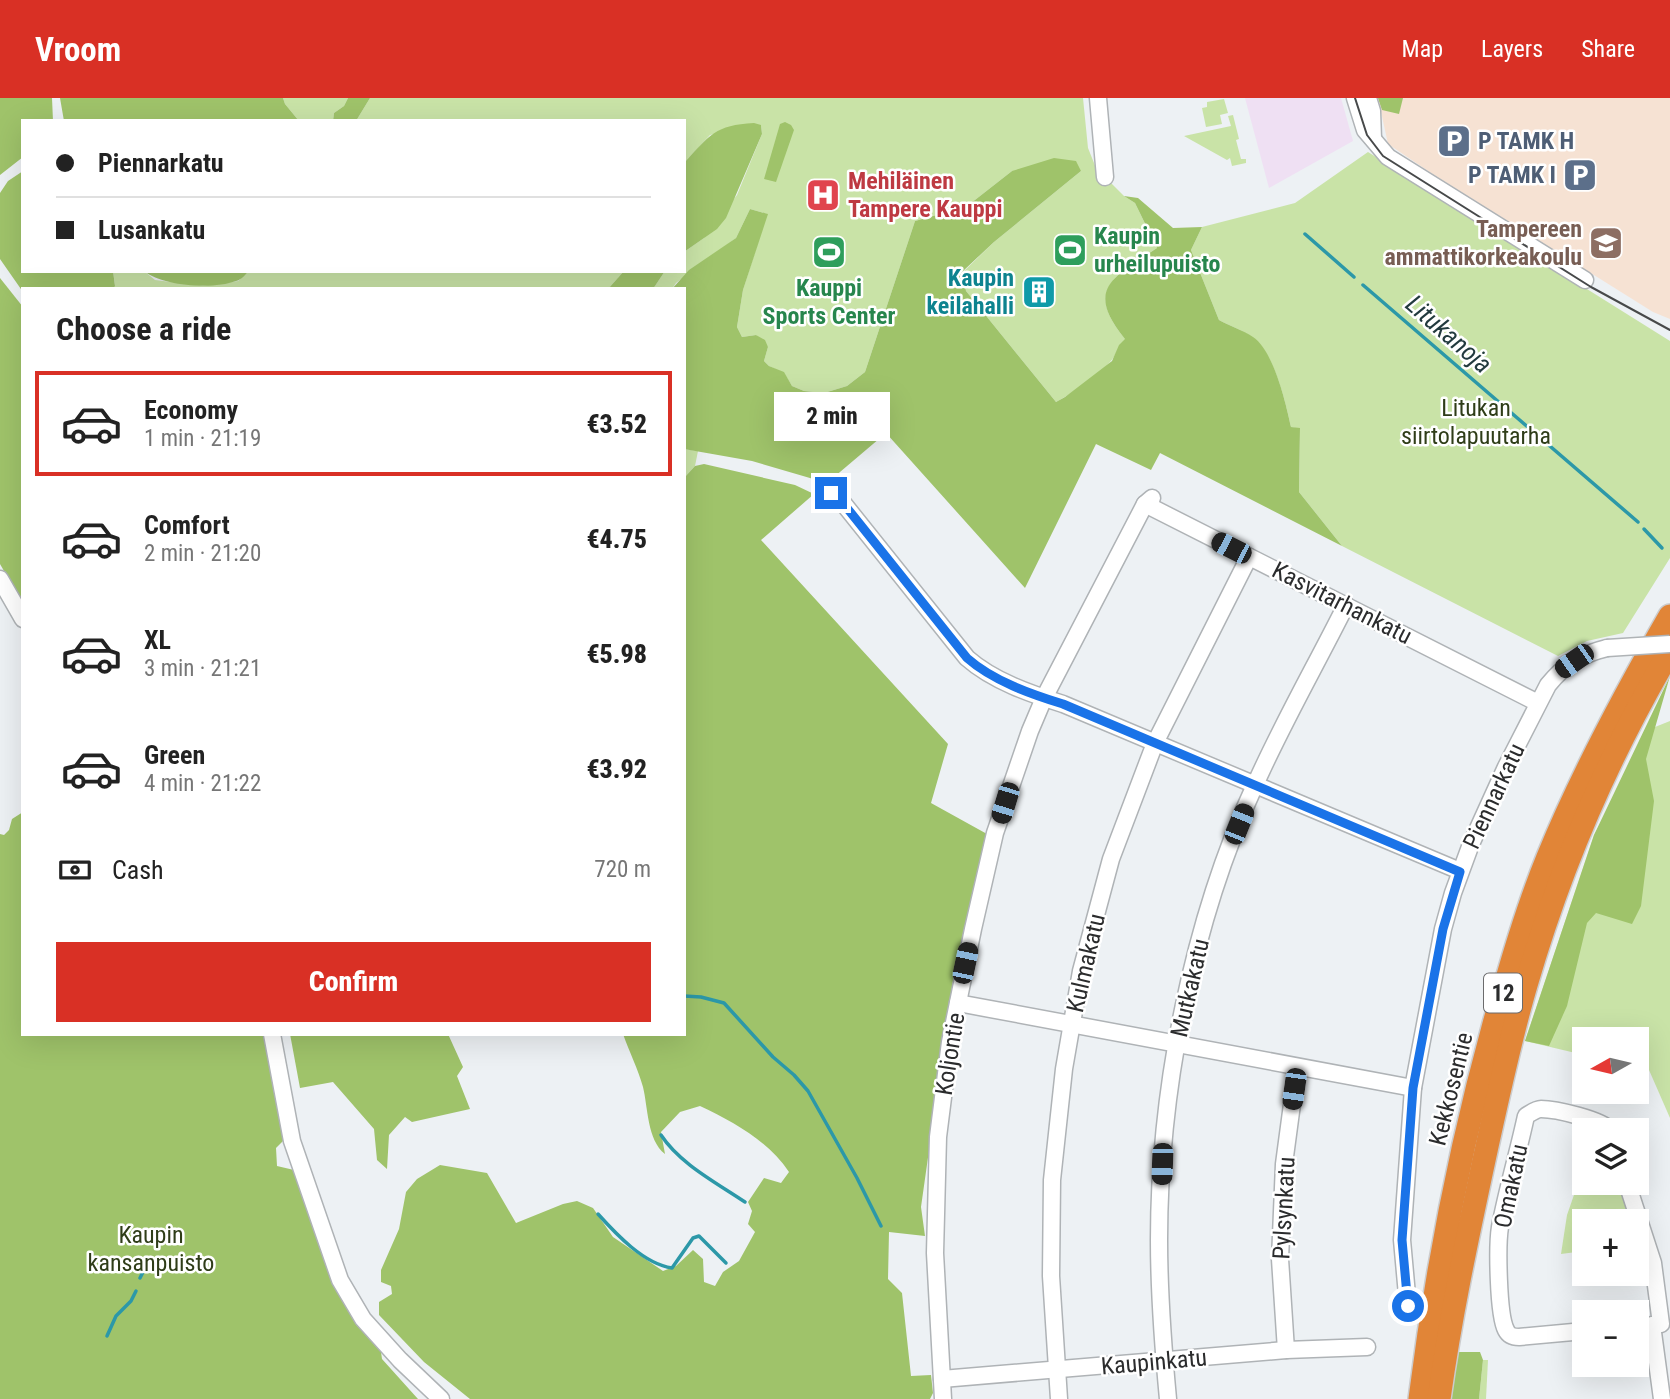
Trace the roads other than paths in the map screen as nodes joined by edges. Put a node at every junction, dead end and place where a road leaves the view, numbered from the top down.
1 (1098, 98) edge
2 (1355, 98) edge
3 (1368, 98) edge
4 (1373, 139) junction
5 (1105, 177) dead end
6 (1585, 281) dead end
7 (831, 493) dead end
8 (1148, 501) joint
9 (1249, 557) junction
10 (0, 579) edge
11 (1346, 605) junction
12 (1670, 615) edge
13 (21, 616) edge
14 (1670, 644) edge
15 (1670, 651) edge
16 (1044, 698) junction
17 (1538, 703) junction
18 (1155, 743) junction
19 (1254, 786) junction
20 (1460, 872) junction
21 (958, 1003) junction
22 (1072, 1025) junction
23 (272, 1036) edge
24 (1177, 1044) junction
25 (1297, 1067) junction
26 (1413, 1088) junction
27 (1583, 1118) edge
28 (1631, 1195) edge
29 (1408, 1306) dead end
30 (1655, 1325) edge
31 (1572, 1332) edge
32 (1367, 1347) dead end
33 (1286, 1350) junction
34 (1165, 1361) junction
35 (1057, 1371) junction
36 (942, 1379) junction
37 (441, 1399) edge
38 (943, 1399) edge
39 (1059, 1399) edge
40 (1168, 1399) edge
41 (1420, 1399) edge
42 (1439, 1399) edge
43 (1662, 1399) edge

1 - 5 street
2 - 4 street
3 - 4 street
4 - 6 street
7 - 16 street
8 - 9 street, Kasvitarhankatu
8 - 16 street, Koljontie
9 - 11 street, Kasvitarhankatu
9 - 18 street, Kulmakatu
10 - 13 street
11 - 17 street, Kasvitarhankatu
11 - 19 street, Mutkakatu
12 - 41 highway, Kekkosentie / 12
14 - 17 street, Piennarkatu, bridge
15 - 42 highway, Kekkosentie / 12
16 - 18 street
16 - 21 street, Koljontie
17 - 20 street, Piennarkatu
18 - 19 street
18 - 22 street, Kulmakatu
19 - 20 street
19 - 24 street, Mutkakatu
20 - 26 street, Piennarkatu
21 - 22 street
21 - 36 street, Koljontie
22 - 24 street
22 - 35 street, Kulmakatu
23 - 37 street
24 - 25 street
24 - 34 street, Mutkakatu
25 - 26 street
25 - 33 street, Pylsynkatu
26 - 29 street, Piennarkatu
27 - 31 street, Omakatu
28 - 30 street
30 - 43 street
32 - 33 street, Kaupinkatu
33 - 34 street, Kaupinkatu
34 - 35 street, Kaupinkatu
34 - 40 street, Mutkakatu
35 - 36 street, Kaupinkatu
35 - 39 street, Kulmakatu
36 - 38 street, Koljontie

